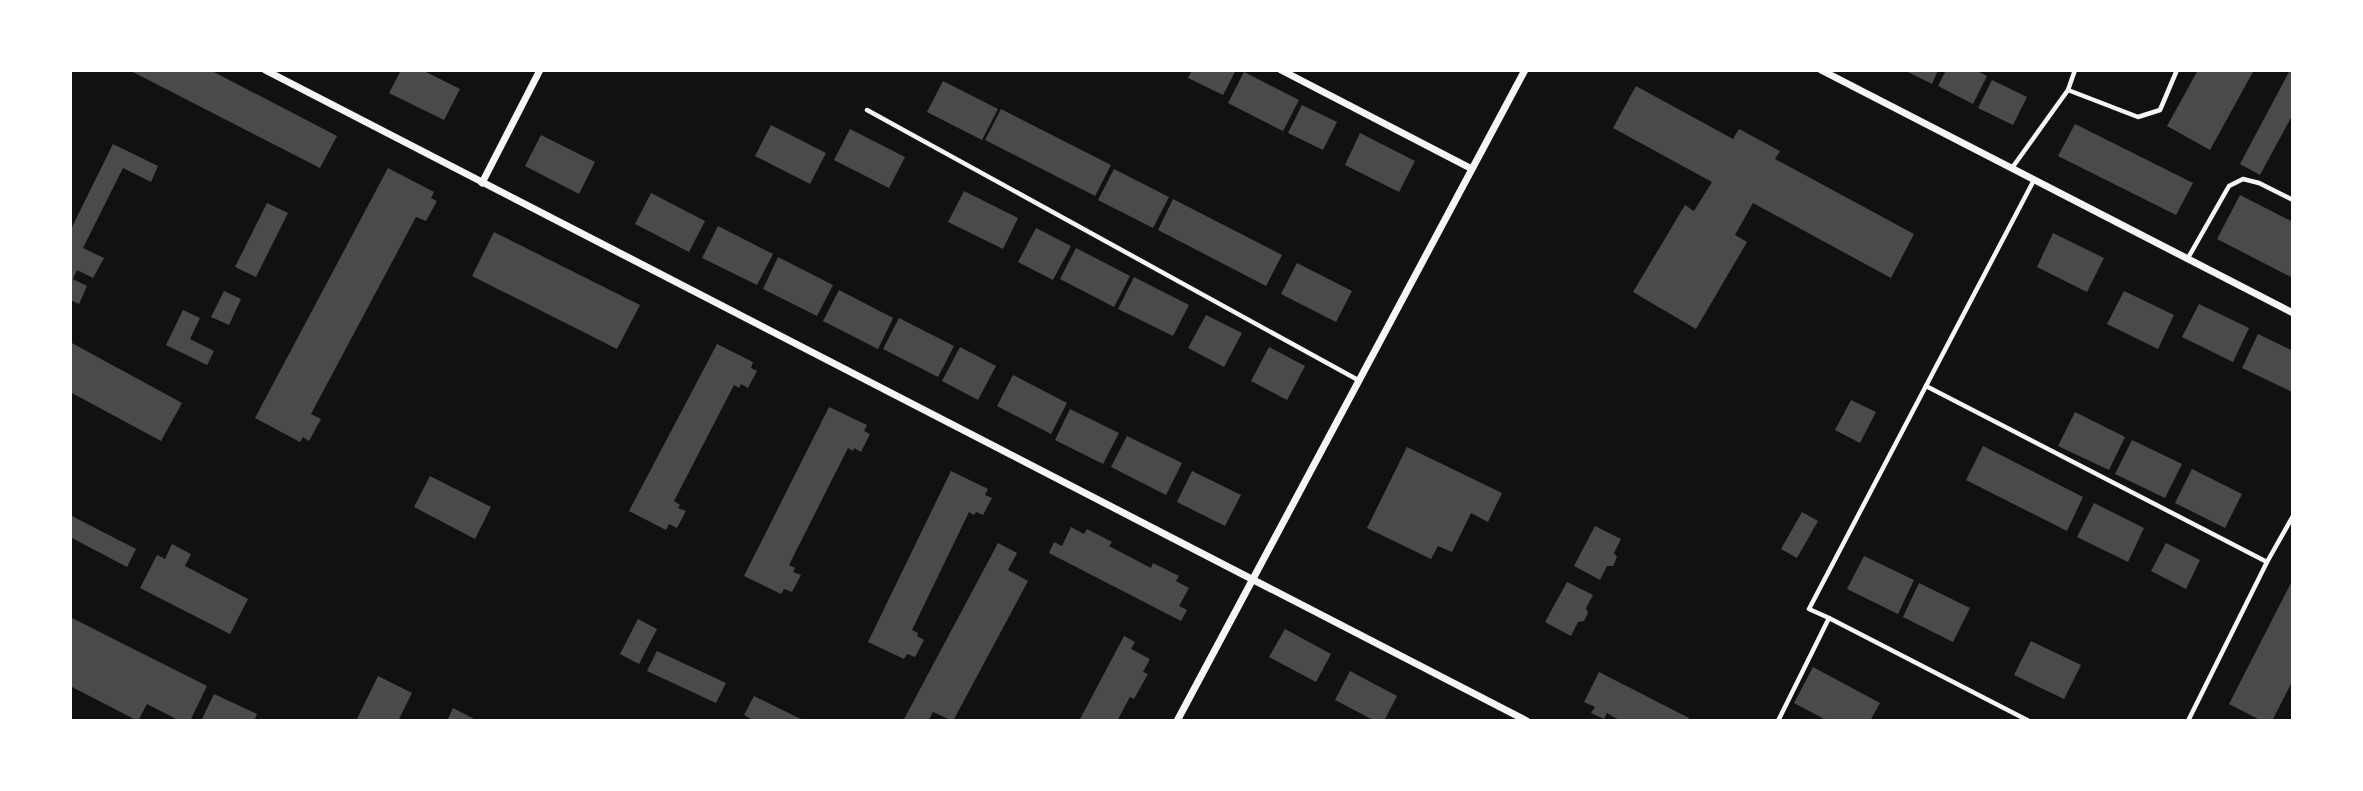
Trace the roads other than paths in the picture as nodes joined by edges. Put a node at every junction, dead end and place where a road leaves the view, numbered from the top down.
1 (265, 70) edge
2 (540, 70) edge
3 (1281, 70) edge
4 (1525, 70) edge
5 (1821, 70) edge
6 (2075, 70) edge
7 (2177, 70) edge
8 (2067, 90) junction
9 (867, 110) dead end
10 (2012, 168) junction
11 (1472, 169) junction
12 (2034, 180) junction
13 (482, 183) junction
14 (2293, 200) edge
15 (2188, 259) junction
16 (2293, 313) edge
17 (1359, 380) junction
18 (1926, 386) junction
19 (2292, 518) edge
20 (2267, 562) junction
21 (1253, 579) junction
22 (1829, 618) junction
23 (1177, 721) edge
24 (1527, 721) edge
25 (1778, 721) edge
26 (2029, 721) edge
27 (2188, 721) edge

1 - 13 street
2 - 13 street
3 - 11 street
4 - 11 street
5 - 10 street
6 - 8 lane
7 - 8 lane
8 - 10 lane
9 - 17 lane
10 - 12 street
11 - 17 street
12 - 15 street
12 - 18 lane
13 - 21 street
14 - 15 lane
15 - 16 street
17 - 21 street
18 - 20 lane
18 - 22 lane
19 - 20 lane
20 - 27 lane
21 - 23 street
21 - 24 street
22 - 25 lane
22 - 26 lane

